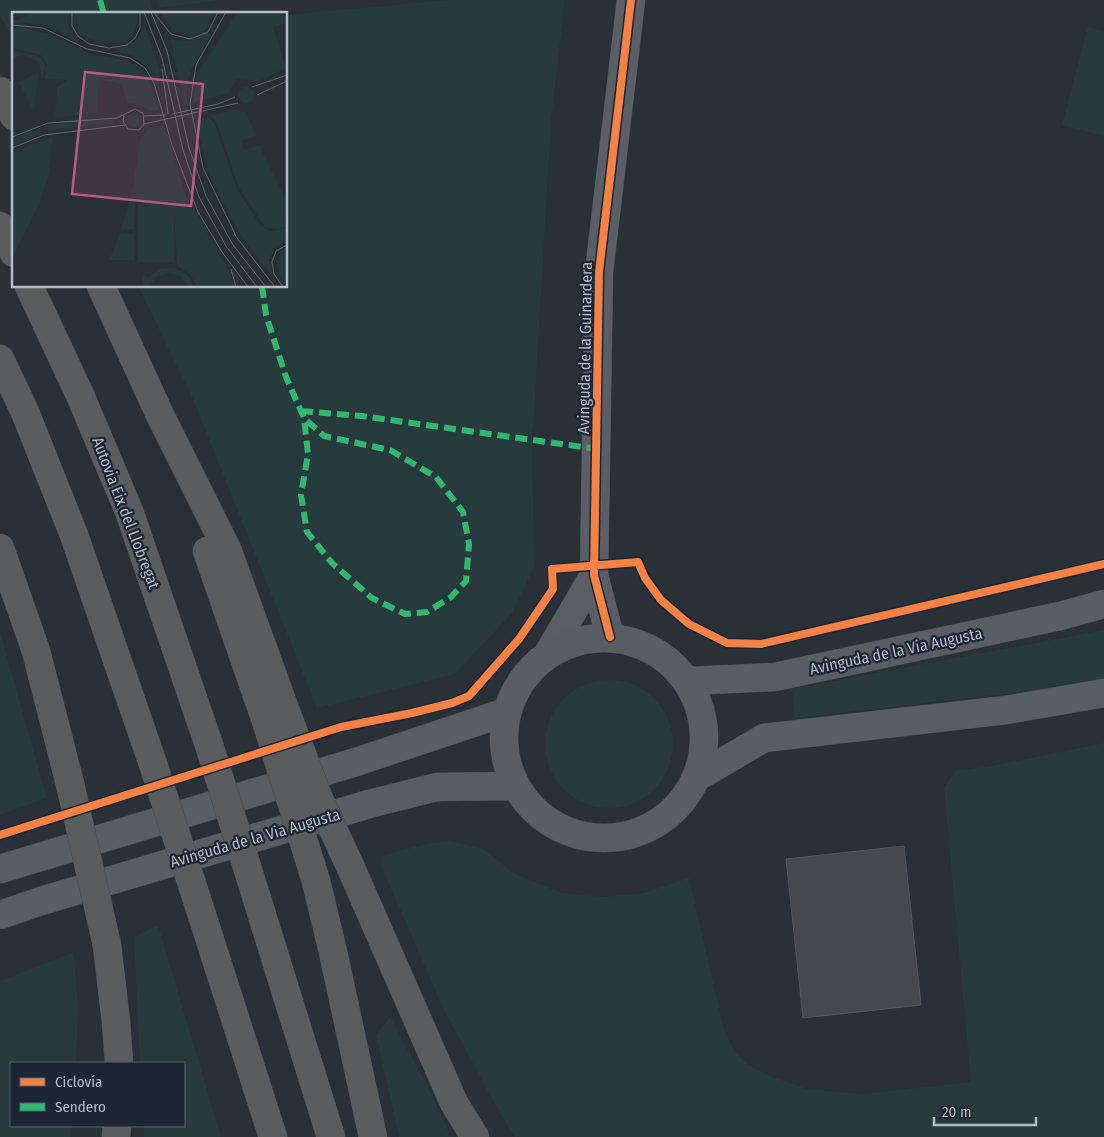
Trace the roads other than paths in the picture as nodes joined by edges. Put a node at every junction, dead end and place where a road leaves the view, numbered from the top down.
1 (631, 0) edge
2 (0, 91) edge
3 (12, 112) edge
4 (0, 226) edge
5 (12, 249) edge
6 (31, 288) edge
7 (102, 288) edge
8 (0, 359) edge
9 (0, 396) edge
10 (57, 490) junction
11 (0, 548) edge
12 (594, 575) junction
13 (1104, 604) edge
14 (610, 637) junction
15 (548, 654) junction
16 (686, 681) junction
17 (1104, 693) edge
18 (506, 712) junction
19 (276, 716) junction
20 (699, 776) junction
21 (515, 786) junction
22 (0, 869) edge
23 (0, 915) edge
24 (118, 1062) edge
25 (273, 1137) edge
26 (331, 1137) edge
27 (373, 1137) edge
28 (475, 1137) edge

1 - 12 street, Avinguda de la Guinardera
2 - 3 highway
4 - 5 highway
6 - 26 highway, Autovia Eix del Llobregat, bridge
7 - 19 highway
8 - 10 highway
9 - 10 highway
10 - 25 highway, bridge
11 - 24 highway, bridge
12 - 14 street, Avinguda de la Guinardera
12 - 15 street, Avinguda de la Guinardera
13 - 16 street, Avinguda de la Via Augusta
14 - 15 street
14 - 16 street
15 - 18 street
16 - 20 street
17 - 20 street
18 - 21 street
18 - 22 street
19 - 27 highway, bridge
19 - 28 highway, bridge
20 - 21 street
21 - 23 street, Avinguda de la Via Augusta

